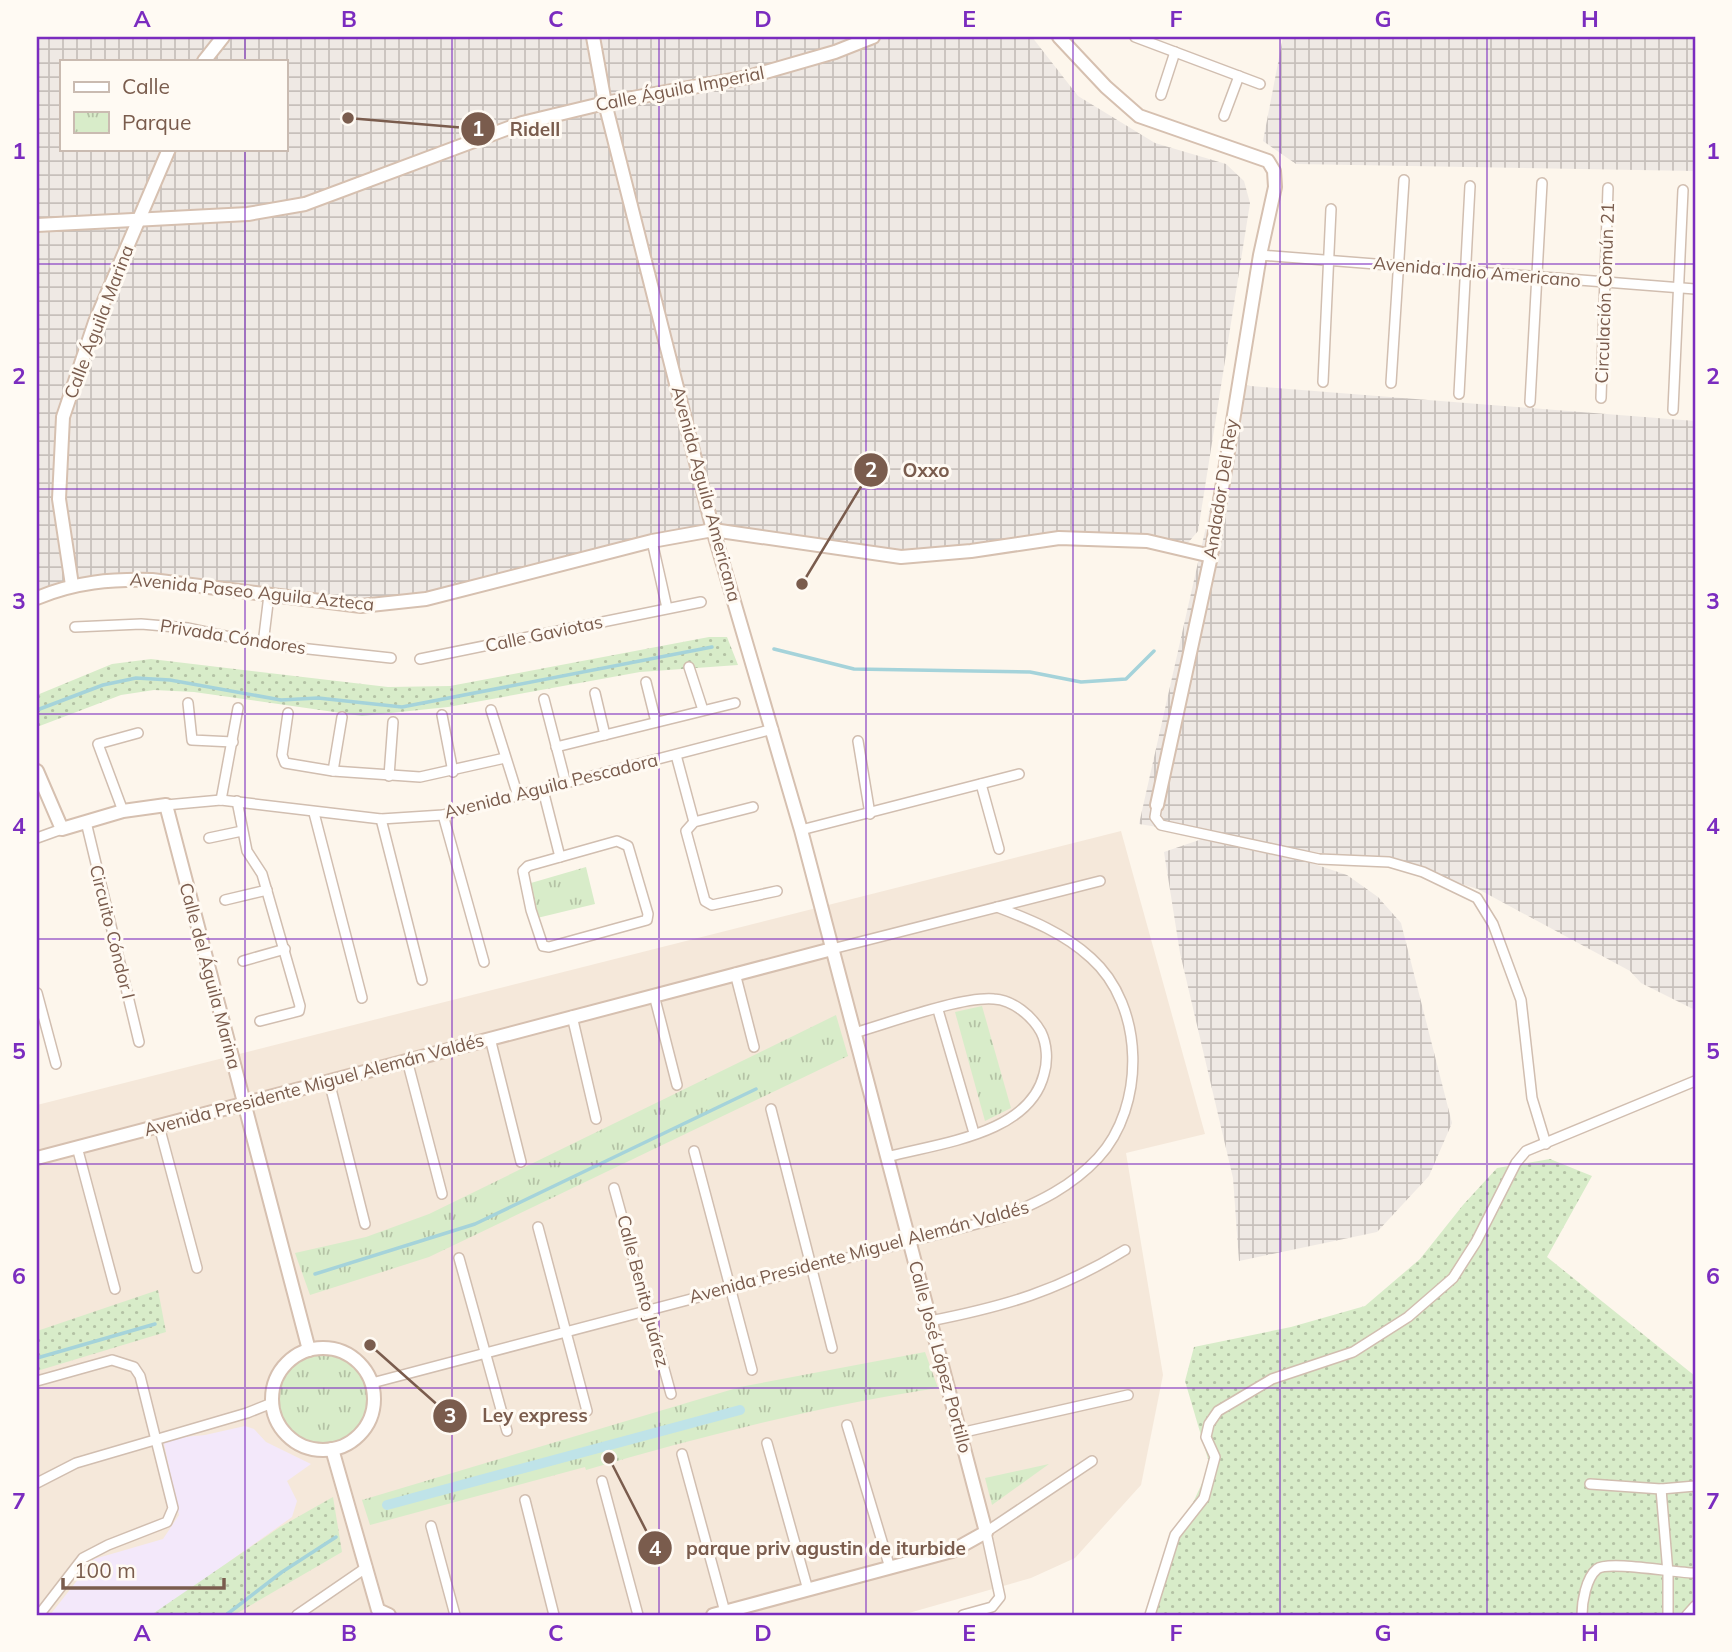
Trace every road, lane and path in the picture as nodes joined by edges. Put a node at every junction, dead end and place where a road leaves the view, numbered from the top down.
1 (223, 37) edge
2 (593, 37) edge
3 (873, 37) edge
4 (1059, 37) edge
5 (1135, 37) edge
6 (1175, 52) junction
7 (205, 60) edge
8 (1239, 76) junction
9 (1260, 83) dead end
10 (1161, 95) dead end
11 (606, 103) junction
12 (1224, 116) dead end
13 (169, 150) edge
14 (1404, 180) dead end
15 (1542, 183) dead end
16 (1470, 186) dead end
17 (1608, 188) dead end
18 (1683, 190) dead end
19 (1331, 209) dead end
20 (140, 219) junction
21 (37, 225) edge
22 (1260, 255) junction
23 (1329, 260) junction
24 (1399, 266) junction
25 (1466, 271) junction
26 (1538, 277) junction
27 (1605, 282) junction
28 (1678, 288) junction
29 (1695, 289) edge
30 (1323, 382) dead end
31 (1391, 383) dead end
32 (1460, 394) dead end
33 (1601, 398) dead end
34 (1530, 402) dead end
35 (1673, 410) dead end
36 (713, 530) junction
37 (652, 541) junction
38 (1211, 555) junction
39 (72, 585) junction
40 (269, 595) junction
41 (37, 598) edge
42 (701, 602) dead end
43 (667, 608) junction
44 (75, 627) dead end
45 (263, 644) junction
46 (391, 658) dead end
47 (420, 659) dead end
48 (690, 667) dead end
49 (646, 682) dead end
50 (596, 694) dead end
51 (544, 699) dead end
52 (188, 702) dead end
53 (735, 703) dead end
54 (238, 708) dead end
55 (491, 710) dead end
56 (703, 710) junction
57 (288, 713) dead end
58 (442, 715) dead end
59 (342, 717) dead end
60 (393, 722) dead end
61 (656, 722) junction
62 (773, 729) junction
63 (138, 733) dead end
64 (605, 735) junction
65 (858, 741) dead end
66 (233, 742) junction
67 (556, 747) junction
68 (676, 755) junction
69 (505, 758) junction
70 (37, 771) edge
71 (333, 771) junction
72 (453, 772) junction
73 (1018, 774) dead end
74 (389, 776) junction
75 (566, 784) junction
76 (981, 784) junction
77 (543, 790) junction
78 (518, 796) junction
79 (222, 800) junction
80 (237, 801) junction
81 (166, 805) junction
82 (1157, 805) joint
83 (753, 807) dead end
84 (122, 811) junction
85 (314, 813) junction
86 (870, 814) junction
87 (443, 815) junction
88 (381, 819) junction
89 (86, 822) junction
90 (694, 822) junction
91 (62, 829) junction
92 (801, 830) junction
93 (242, 831) junction
94 (37, 838) edge
95 (209, 838) dead end
96 (999, 849) dead end
97 (560, 857) junction
98 (1100, 881) dead end
99 (267, 890) junction
100 (777, 891) dead end
101 (225, 901) dead end
102 (997, 907) junction
103 (832, 948) junction
104 (285, 949) junction
105 (243, 961) dead end
106 (484, 962) dead end
107 (735, 973) junction
108 (422, 980) dead end
109 (37, 993) edge
110 (654, 995) junction
111 (362, 998) dead end
112 (938, 1010) junction
113 (572, 1016) junction
114 (260, 1021) dead end
115 (854, 1033) junction
116 (490, 1038) junction
117 (139, 1042) dead end
118 (754, 1047) dead end
119 (407, 1060) junction
120 (56, 1064) dead end
121 (329, 1081) junction
122 (1695, 1081) edge
123 (677, 1086) dead end
124 (243, 1104) junction
125 (771, 1109) dead end
126 (596, 1119) dead end
127 (159, 1126) junction
128 (974, 1133) junction
129 (1546, 1144) junction
130 (77, 1147) junction
131 (694, 1151) dead end
132 (887, 1157) junction
133 (37, 1158) edge
134 (522, 1162) dead end
135 (614, 1188) dead end
136 (442, 1194) dead end
137 (365, 1224) dead end
138 (538, 1227) dead end
139 (909, 1241) junction
140 (1125, 1250) dead end
141 (459, 1258) dead end
142 (811, 1267) junction
143 (197, 1268) dead end
144 (730, 1288) junction
145 (115, 1289) dead end
146 (648, 1310) junction
147 (930, 1321) junction
148 (566, 1332) junction
149 (832, 1348) dead end
150 (309, 1350) junction
151 (486, 1353) junction
152 (752, 1370) dead end
153 (37, 1381) edge
154 (372, 1383) junction
155 (671, 1394) dead end
156 (1128, 1395) dead end
157 (272, 1403) junction
158 (587, 1411) dead end
159 (847, 1425) dead end
160 (507, 1431) dead end
161 (960, 1433) junction
162 (155, 1438) junction
163 (767, 1443) dead end
164 (332, 1450) junction
165 (682, 1454) dead end
166 (1092, 1461) dead end
167 (602, 1481) dead end
168 (37, 1483) edge
169 (1590, 1485) dead end
170 (1695, 1486) edge
171 (1661, 1489) junction
172 (525, 1500) dead end
173 (431, 1526) dead end
174 (986, 1532) junction
175 (367, 1567) junction
176 (890, 1568) junction
177 (1668, 1573) junction
178 (1695, 1573) edge
179 (808, 1590) junction
180 (1695, 1606) edge
181 (382, 1613) edge
182 (719, 1614) edge
183 (39, 1615) edge
184 (297, 1615) edge
185 (455, 1615) edge
186 (554, 1615) edge
187 (638, 1615) edge
188 (963, 1615) edge
189 (1150, 1615) edge
190 (1582, 1615) edge
191 (1668, 1615) edge
192 (1687, 1615) edge

1 - 7 street
2 - 11 street, Avenida Aguila Americana
3 - 11 street, Calle Águila Imperial
4 - 22 street, Andador Del Rey
5 - 6 street
6 - 8 street
6 - 10 street
8 - 9 street
8 - 12 street
11 - 20 street, Calle Águila Imperial
11 - 36 street, Avenida Aguila Americana
13 - 20 street, Calle Águila Marina
14 - 24 street
15 - 26 street
16 - 25 street
17 - 27 street, Circulación Común 21
18 - 28 street
19 - 23 street
20 - 21 street, Calle Águila Imperial
20 - 39 street, Calle Águila Marina
22 - 23 street, Avenida Indio Americano
22 - 38 street, Andador Del Rey
23 - 24 street, Avenida Indio Americano
23 - 30 street
24 - 25 street, Avenida Indio Americano
24 - 31 street
25 - 26 street, Avenida Indio Americano
25 - 32 street
26 - 27 street, Avenida Indio Americano
26 - 34 street
27 - 28 street, Avenida Indio Americano
27 - 33 street, Circulación Común 21
28 - 29 street, Avenida Indio Americano
28 - 35 street
36 - 37 street, Avenida Paseo Aguila Azteca
36 - 38 street, Avenida Paseo Aguila Azteca
36 - 62 street, Avenida Aguila Americana
37 - 40 street, Avenida Paseo Aguila Azteca
37 - 43 street
38 - 82 street, Andador Del Rey
39 - 40 street, Avenida Paseo Aguila Azteca
39 - 41 street, Avenida Paseo Aguila Azteca
40 - 45 street
42 - 43 street, Calle Gaviotas
43 - 47 street, Calle Gaviotas
44 - 45 street, Privada Cóndores
45 - 46 street, Privada Cóndores
48 - 56 street
49 - 61 street
50 - 64 street
51 - 67 street
52 - 66 street
53 - 56 street
54 - 66 street
55 - 69 street
56 - 61 street
57 - 71 street
58 - 72 street
59 - 71 street
60 - 74 street
61 - 64 street
62 - 68 street, Avenida Aguila Pescadora
62 - 92 street, Avenida Aguila Americana
63 - 84 street
64 - 67 street
65 - 86 street
66 - 79 street
67 - 75 street
68 - 75 street, Avenida Aguila Pescadora
68 - 90 street
69 - 72 street
69 - 78 street
70 - 91 street
71 - 74 street
72 - 74 street
73 - 76 street
75 - 77 street, Avenida Aguila Pescadora
76 - 86 street
76 - 96 street
77 - 78 street, Avenida Aguila Pescadora
77 - 97 street
78 - 87 street, Avenida Aguila Pescadora
79 - 80 street, Avenida Aguila Pescadora
79 - 81 street, Avenida Aguila Pescadora
80 - 85 street, Avenida Aguila Pescadora
80 - 93 street
81 - 84 street, Avenida Aguila Pescadora
81 - 124 street, Calle del Águila Marina
82 - 129 street
83 - 90 street
84 - 89 street, Avenida Aguila Pescadora
85 - 88 street, Avenida Aguila Pescadora
85 - 111 street
86 - 92 street
87 - 88 street, Avenida Aguila Pescadora
87 - 106 street
88 - 108 street
89 - 91 street, Avenida Aguila Pescadora
89 - 117 street, Circuito Cóndor I
90 - 100 street
91 - 94 street, Avenida Aguila Pescadora
92 - 103 street, Avenida Aguila Americana
93 - 95 street
93 - 99 street
97 - 97 street
98 - 102 street, Avenida Presidente Miguel Alemán Valdés
99 - 101 street
99 - 104 street
102 - 103 street, Avenida Presidente Miguel Alemán Valdés
102 - 139 street, Avenida Presidente Miguel Alemán Valdés
103 - 107 street, Avenida Presidente Miguel Alemán Valdés
103 - 115 street, Calle José López Portillo
104 - 105 street
104 - 114 street
107 - 110 street, Avenida Presidente Miguel Alemán Valdés
107 - 118 street
109 - 120 street
110 - 113 street, Avenida Presidente Miguel Alemán Valdés
110 - 123 street
112 - 115 street
112 - 128 street
112 - 128 street
113 - 116 street, Avenida Presidente Miguel Alemán Valdés
113 - 126 street
115 - 132 street, Calle José López Portillo
116 - 119 street, Avenida Presidente Miguel Alemán Valdés
116 - 134 street
119 - 121 street, Avenida Presidente Miguel Alemán Valdés
119 - 136 street
121 - 124 street, Avenida Presidente Miguel Alemán Valdés
121 - 137 street
122 - 129 street
124 - 127 street, Avenida Presidente Miguel Alemán Valdés
124 - 150 street, Calle del Águila Marina
125 - 142 street
127 - 130 street, Avenida Presidente Miguel Alemán Valdés
127 - 143 street
128 - 132 street
129 - 189 street
130 - 133 street, Avenida Presidente Miguel Alemán Valdés
130 - 145 street
131 - 144 street
132 - 139 street, Calle José López Portillo
135 - 146 street, Calle Benito Juárez
138 - 148 street
139 - 142 street, Avenida Presidente Miguel Alemán Valdés
139 - 147 street, Calle José López Portillo
140 - 147 street
141 - 151 street
142 - 144 street, Avenida Presidente Miguel Alemán Valdés
142 - 149 street
144 - 146 street, Avenida Presidente Miguel Alemán Valdés
144 - 152 street
146 - 148 street, Avenida Presidente Miguel Alemán Valdés
146 - 155 street, Calle Benito Juárez
147 - 161 street, Calle José López Portillo
148 - 151 street, Avenida Presidente Miguel Alemán Valdés
148 - 158 street
150 - 154 street
150 - 157 street
151 - 154 street, Avenida Presidente Miguel Alemán Valdés
151 - 160 street
153 - 162 street
154 - 164 street
156 - 161 street
157 - 162 street
157 - 164 street
159 - 176 street
161 - 174 street, Calle José López Portillo
162 - 168 street
162 - 183 street
163 - 179 street
164 - 175 street
165 - 182 street
166 - 174 street
167 - 187 street
169 - 171 street
170 - 171 street
171 - 177 street
172 - 186 street
173 - 185 street
174 - 176 street
174 - 188 street, Calle José López Portillo
175 - 181 street
175 - 184 street
176 - 179 street
177 - 178 street
177 - 190 street
177 - 191 street
179 - 182 street
180 - 192 street

